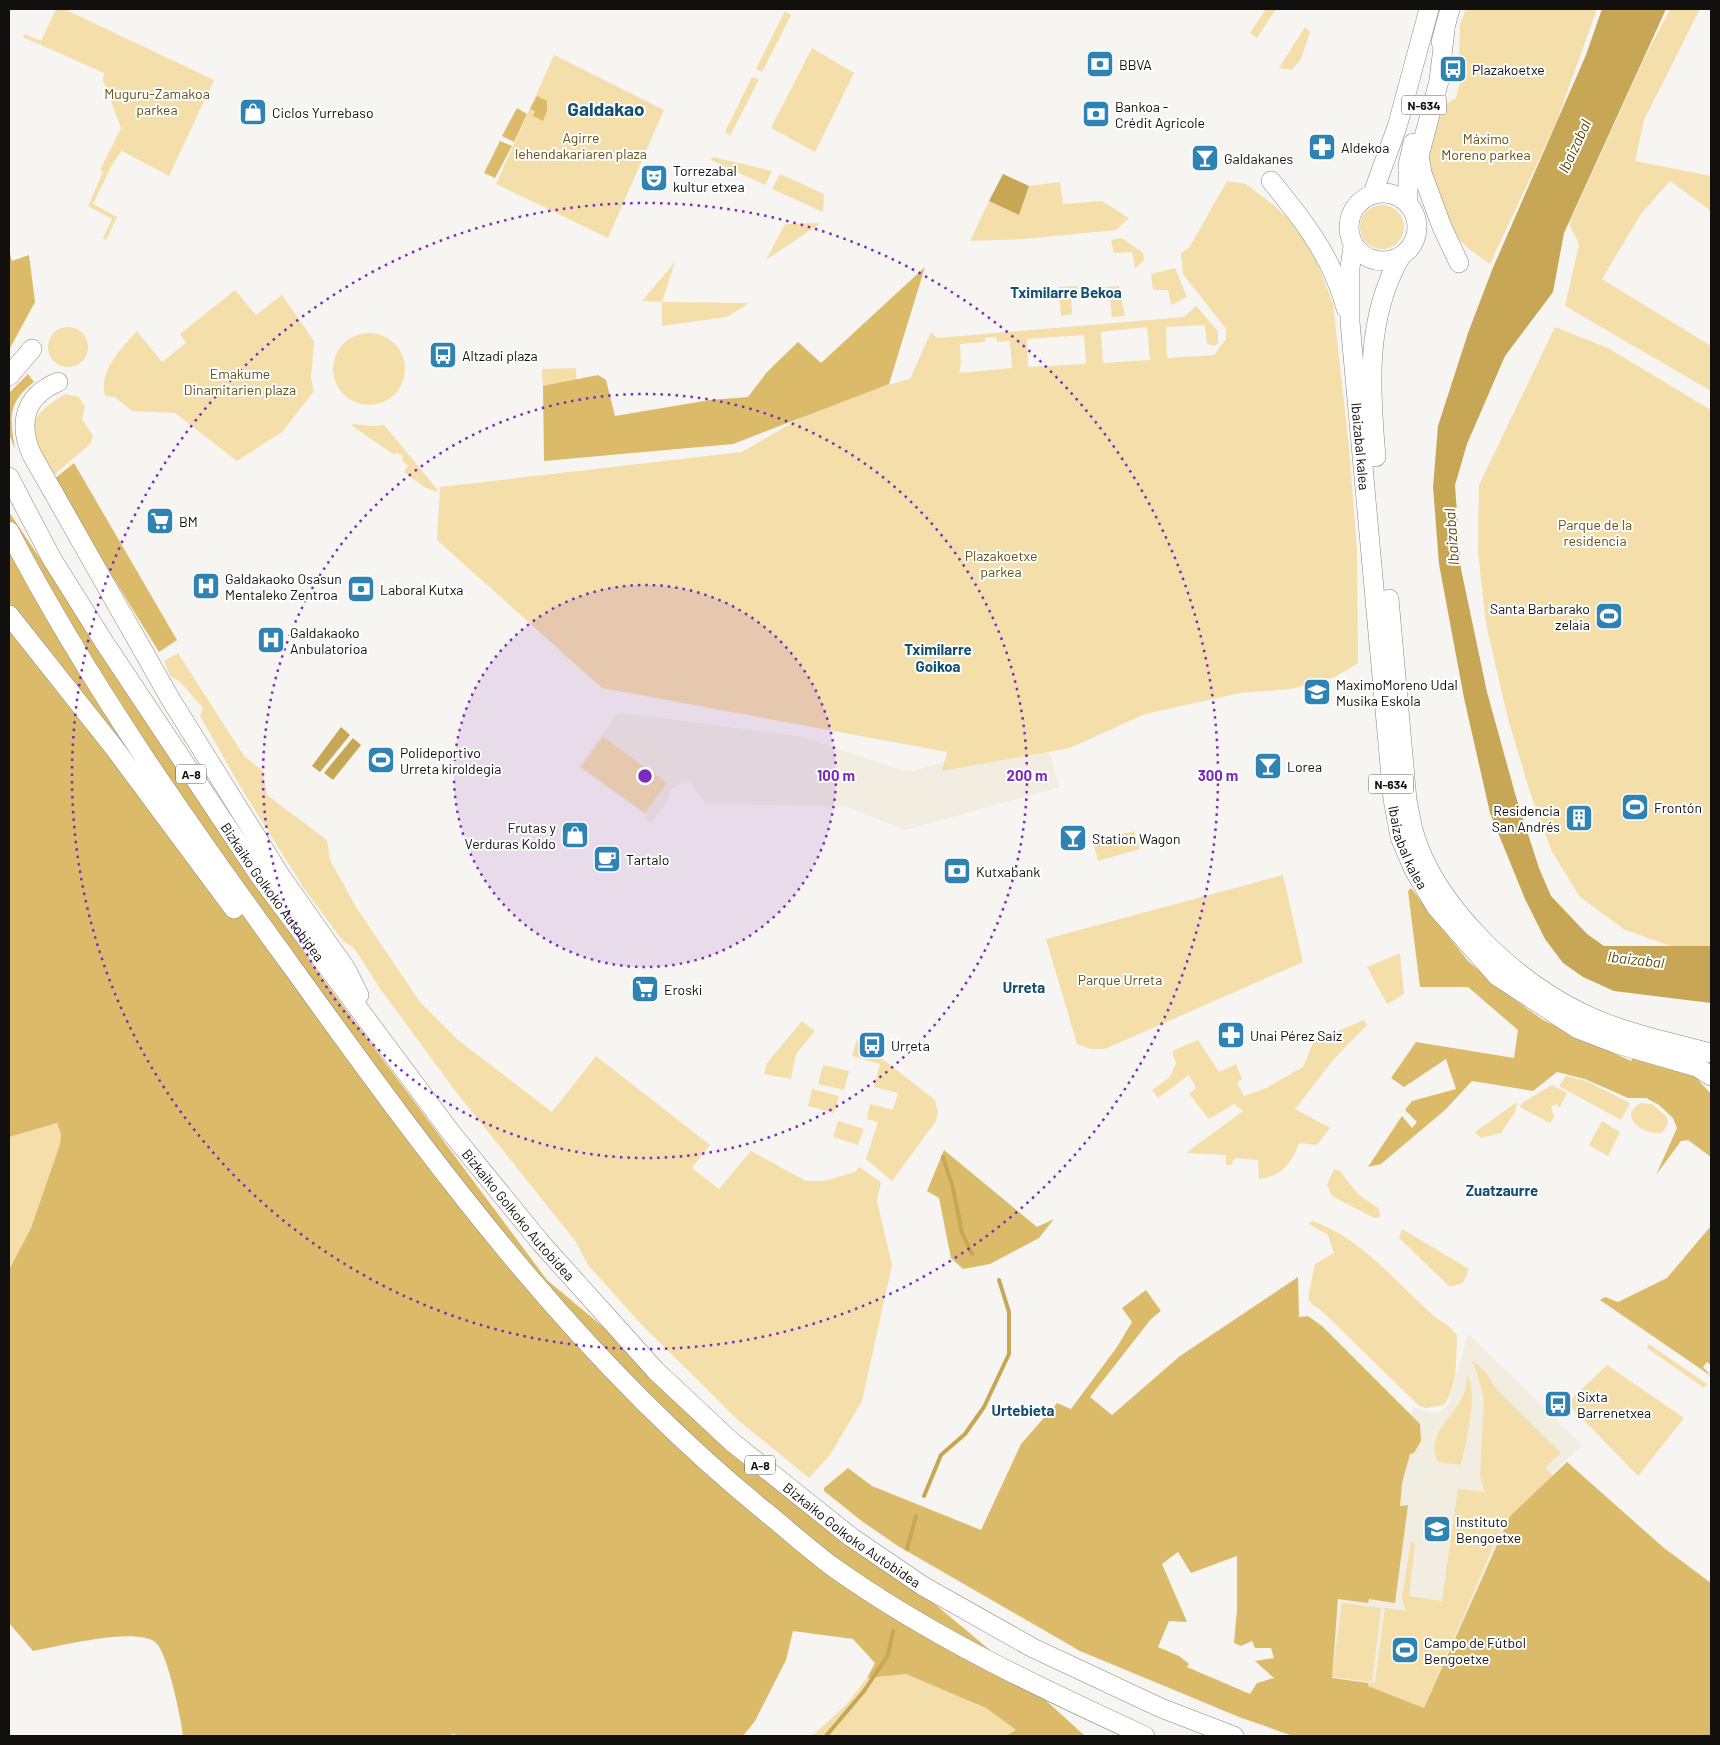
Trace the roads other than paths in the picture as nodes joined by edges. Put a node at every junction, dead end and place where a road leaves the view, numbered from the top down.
1 (1430, 9) edge
2 (1450, 9) edge
3 (1445, 30) junction
4 (1271, 181) dead end
5 (1373, 193) junction
6 (1408, 204) junction
7 (1354, 246) junction
8 (1401, 256) junction
9 (1459, 263) dead end
10 (1350, 322) junction
11 (32, 349) dead end
12 (9, 376) edge
13 (58, 382) dead end
14 (9, 477) edge
15 (9, 531) edge
16 (9, 614) edge
17 (1711, 1053) edge
18 (393, 1058) junction
19 (360, 1062) junction
20 (1711, 1076) edge
21 (1145, 1736) edge
22 (1234, 1736) edge

1 - 5 highway, N-634
2 - 3 highway, N-634
3 - 6 highway, N-634
3 - 9 highway
4 - 10 highway
5 - 6 highway
5 - 7 highway, N-634
6 - 8 highway, N-634
7 - 8 highway
7 - 10 highway, Ibaizabal kalea / N-634
8 - 17 highway, Ibaizabal kalea / N-634
10 - 20 highway, Ibaizabal kalea / N-634
11 - 12 highway
13 - 18 highway
14 - 18 highway, Bizkaiko Golkoko Autobidea / A-8
15 - 19 highway, Bizkaiko Golkoko Autobidea / A-8
16 - 19 highway
18 - 22 highway, Bizkaiko Golkoko Autobidea / A-8
19 - 21 highway, Bizkaiko Golkoko Autobidea / A-8

